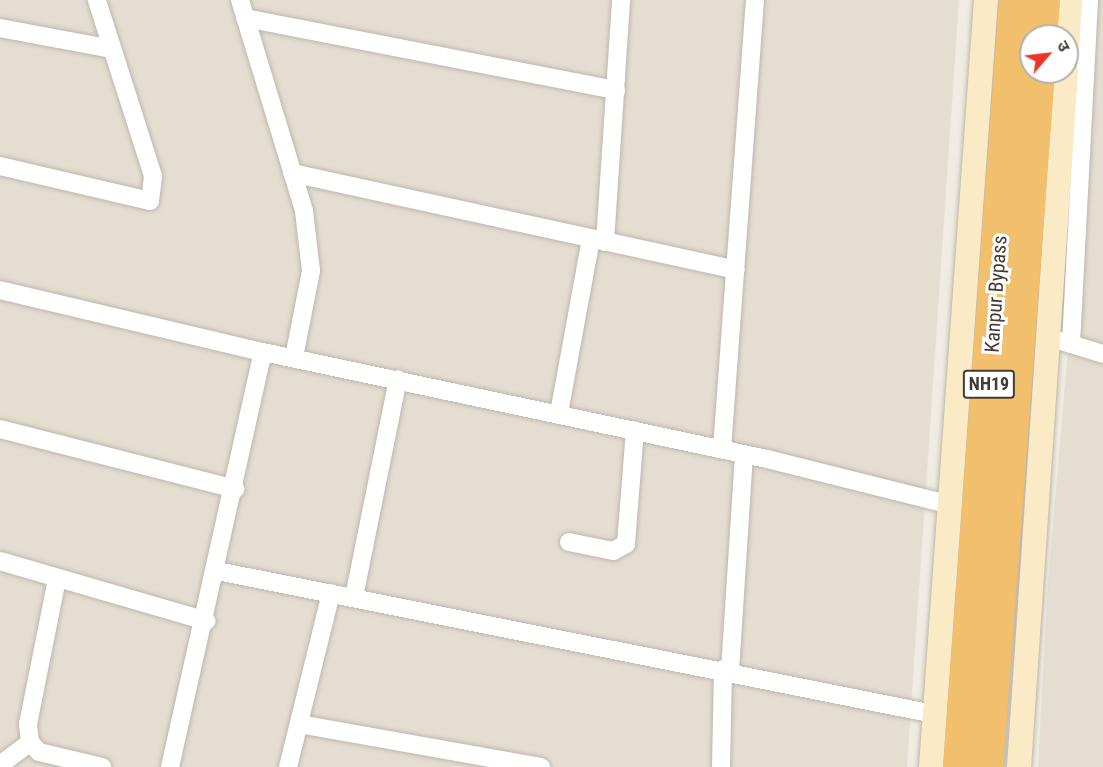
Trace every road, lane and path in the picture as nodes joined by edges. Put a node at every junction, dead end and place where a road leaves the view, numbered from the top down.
1 (97, 0) edge
2 (240, 0) edge
3 (621, 0) edge
4 (755, 0) edge
5 (986, 0) edge
6 (1015, 0) edge
7 (1044, 0) edge
8 (1070, 0) edge
9 (1089, 0) edge
10 (245, 18) junction
11 (1042, 24) edge
12 (1069, 24) edge
13 (0, 28) edge
14 (112, 49) junction
15 (1038, 84) edge
16 (1065, 84) edge
17 (616, 90) junction
18 (0, 166) edge
19 (292, 173) junction
20 (598, 241) junction
21 (736, 270) junction
22 (0, 290) edge
23 (1048, 337) junction
24 (1071, 344) junction
25 (263, 351) junction
26 (1103, 354) edge
27 (294, 358) junction
28 (398, 379) junction
29 (559, 413) junction
30 (0, 429) edge
31 (635, 430) junction
32 (722, 449) junction
33 (744, 453) junction
34 (235, 489) junction
35 (948, 504) junction
36 (569, 542) dead end
37 (0, 561) edge
38 (216, 571) junction
39 (57, 579) junction
40 (332, 593) junction
41 (354, 597) junction
42 (206, 621) junction
43 (727, 670) junction
44 (934, 714) junction
45 (299, 724) junction
46 (30, 742) junction
47 (0, 765) edge
48 (102, 767) edge
49 (170, 767) edge
50 (288, 767) edge
51 (541, 767) edge
52 (721, 767) edge
53 (931, 767) edge
54 (959, 767) edge
55 (987, 767) edge
56 (1019, 767) edge

1 - 14 street
2 - 10 street
3 - 17 street
4 - 21 street
5 - 35 main road
6 - 54 highway, Kanpur Bypass / NH19
7 - 11 highway
8 - 12 main road
9 - 24 street
10 - 17 street
10 - 19 street
13 - 14 street
14 - 18 street
15 - 55 highway, Kanpur Bypass / NH19
16 - 23 main road
17 - 20 street
19 - 20 street
19 - 27 street
20 - 21 street
20 - 29 street
21 - 32 street
22 - 25 street
23 - 24 street
23 - 56 main road
24 - 26 street
25 - 27 street
25 - 34 street
27 - 28 street
28 - 29 street
28 - 41 street
29 - 31 street
30 - 34 street
31 - 32 street
31 - 36 street
32 - 33 street
33 - 35 street
33 - 43 street
34 - 38 street
35 - 44 main road
37 - 39 street
38 - 40 street
38 - 42 street
39 - 42 street
39 - 46 street
40 - 41 street
40 - 45 street
41 - 43 street
42 - 49 street
43 - 44 street
43 - 52 street
44 - 53 main road
45 - 50 street
45 - 51 street
46 - 47 street
46 - 48 street

